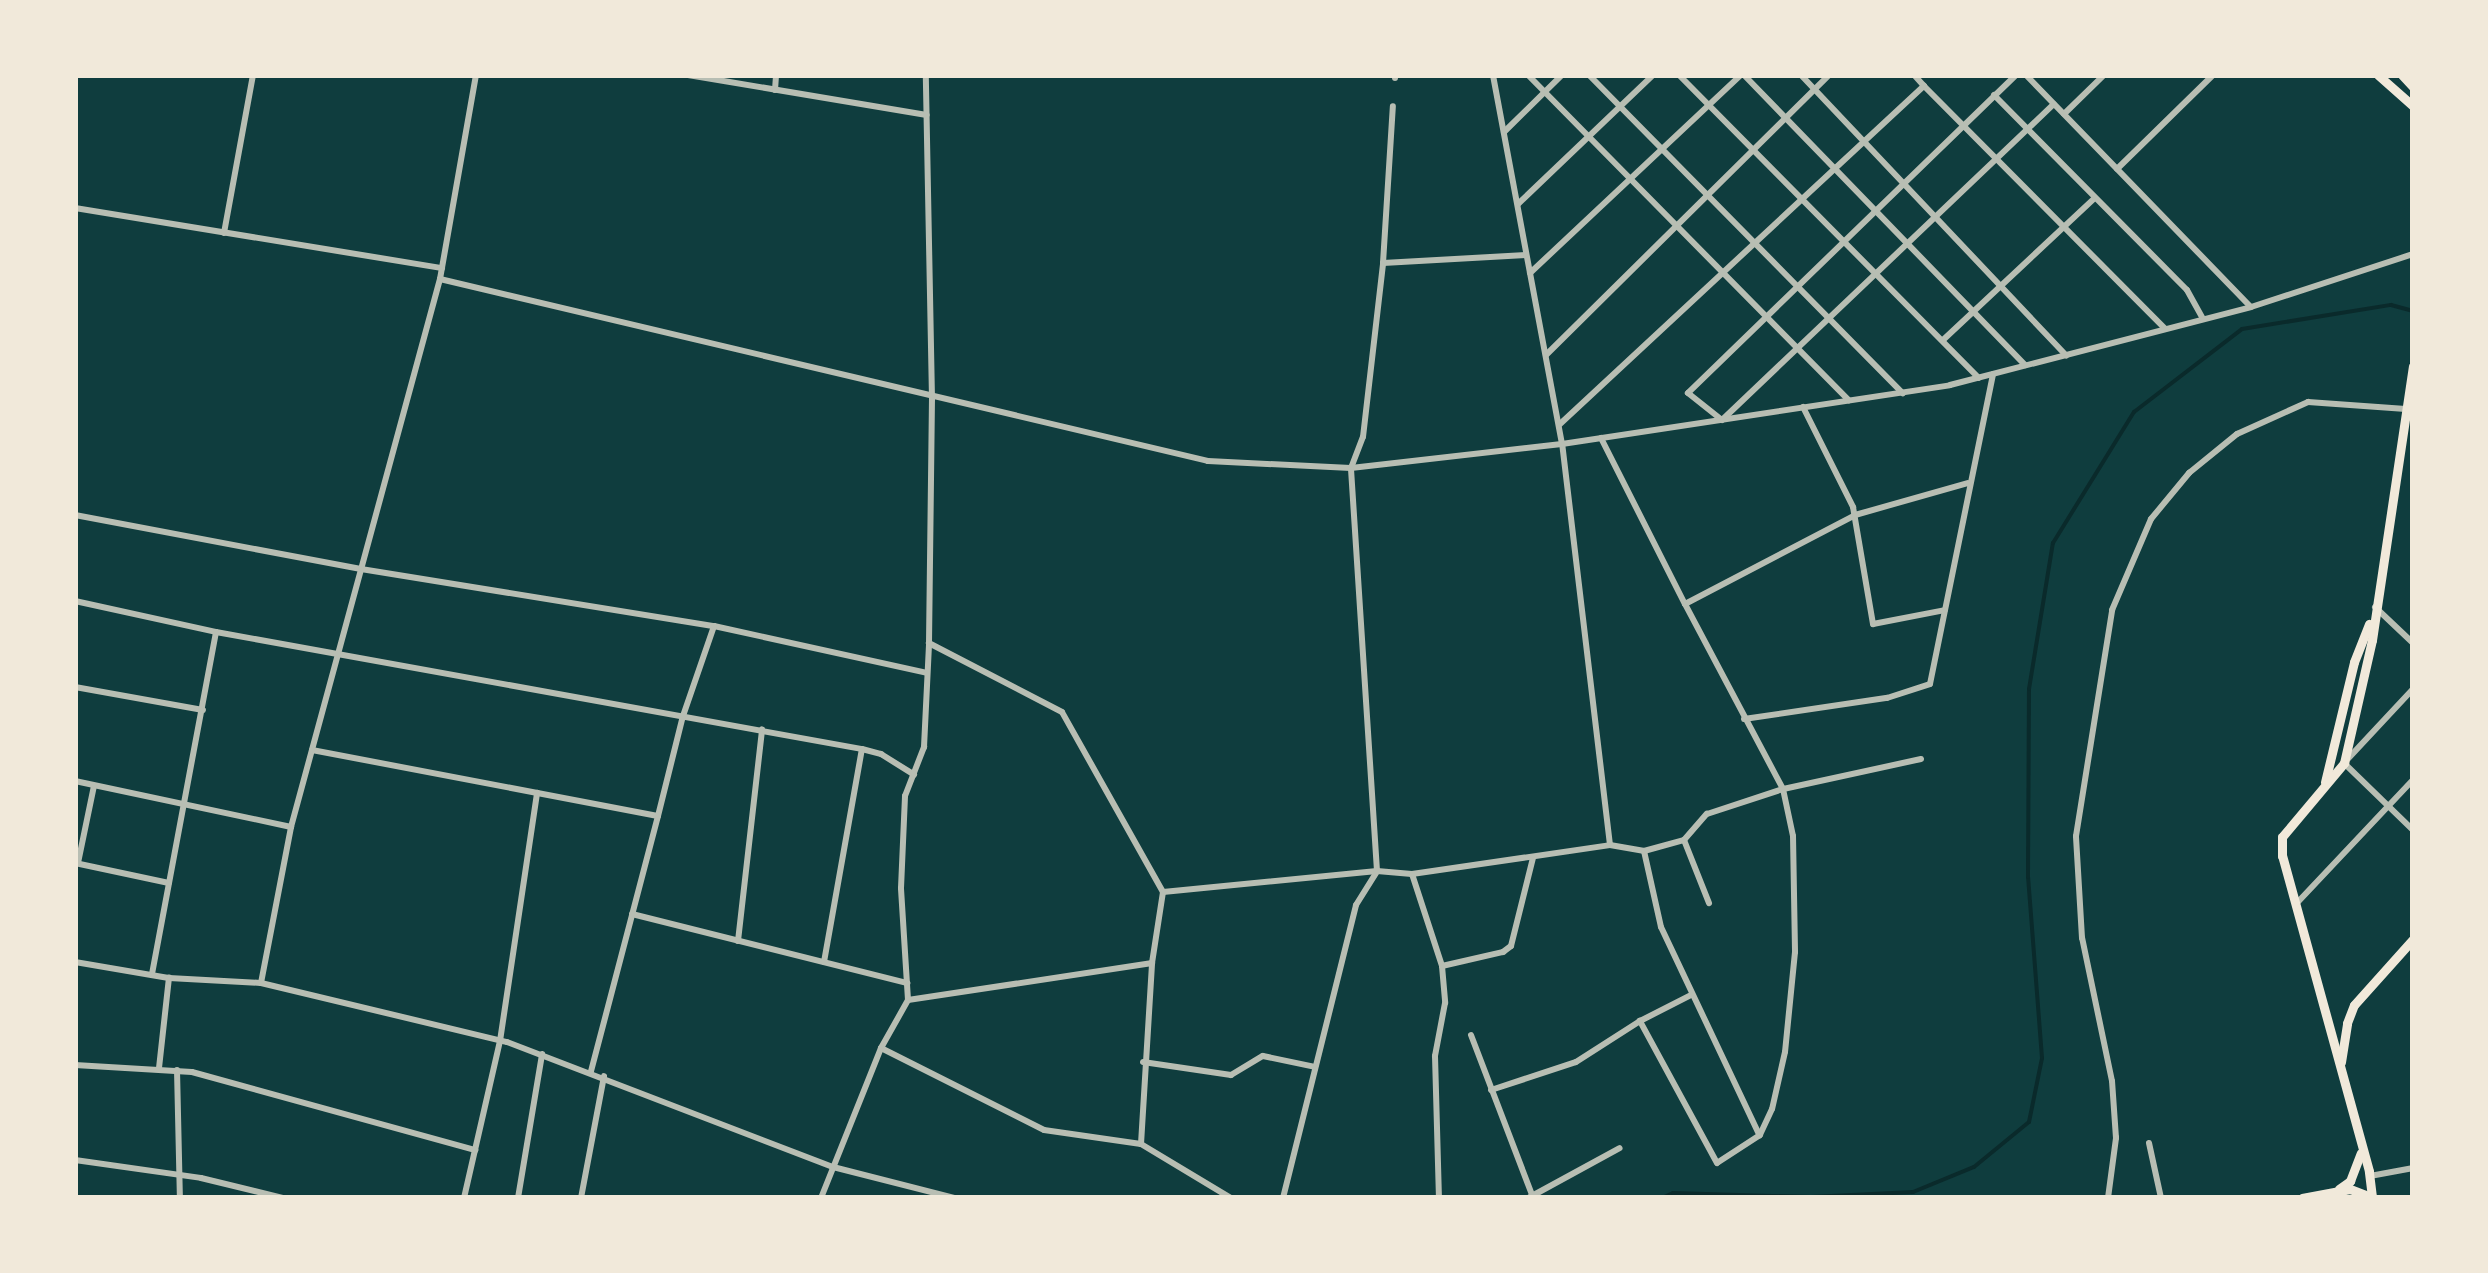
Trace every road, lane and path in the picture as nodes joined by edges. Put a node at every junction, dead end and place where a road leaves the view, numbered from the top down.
1 (253, 75) edge
2 (476, 75) edge
3 (688, 75) edge
4 (776, 75) edge
5 (926, 75) edge
6 (1493, 75) edge
7 (1528, 75) edge
8 (1562, 75) edge
9 (1589, 75) edge
10 (1653, 75) edge
11 (1679, 75) edge
12 (1742, 75) edge
13 (1801, 75) edge
14 (1829, 75) edge
15 (1914, 75) edge
16 (2016, 75) edge
17 (2026, 75) edge
18 (2104, 75) edge
19 (2213, 75) edge
20 (2378, 75) edge
21 (2402, 75) edge
22 (1924, 86) junction
23 (2413, 87) edge
24 (1814, 89) junction
25 (776, 90) junction
26 (1544, 92) junction
27 (1994, 95) junction
28 (2054, 104) junction
29 (1711, 105) junction
30 (1394, 106) dead end
31 (2413, 106) edge
32 (1620, 107) junction
33 (2064, 114) junction
34 (927, 115) junction
35 (1786, 118) junction
36 (1964, 124) junction
37 (2028, 130) junction
38 (1504, 132) junction
39 (1590, 136) junction
40 (1861, 140) junction
41 (1754, 149) junction
42 (1663, 150) junction
43 (1997, 160) junction
44 (2117, 168) junction
45 (1833, 169) junction
46 (1632, 178) junction
47 (1903, 182) junction
48 (1707, 195) junction
49 (1803, 197) junction
50 (2095, 198) junction
51 (1518, 205) junction
52 (75, 208) edge
53 (1875, 209) junction
54 (1936, 217) junction
55 (1678, 224) junction
56 (2062, 225) junction
57 (224, 232) junction
58 (1844, 239) junction
59 (1754, 242) junction
60 (1908, 243) junction
61 (1527, 254) junction
62 (2413, 254) edge
63 (1383, 264) junction
64 (442, 268) junction
65 (1724, 271) junction
66 (1530, 273) junction
67 (1876, 273) junction
68 (440, 279) junction
69 (1998, 284) junction
70 (1796, 285) junction
71 (2251, 307) junction
72 (1972, 310) junction
73 (1767, 313) junction
74 (1829, 318) junction
75 (2203, 319) junction
76 (2165, 329) junction
77 (1943, 340) junction
78 (1798, 346) junction
79 (1546, 355) junction
80 (2066, 355) junction
81 (2025, 366) junction
82 (2412, 369) edge
83 (1993, 374) junction
84 (1979, 378) junction
85 (1903, 392) junction
86 (932, 399) junction
87 (1850, 400) junction
88 (1803, 407) junction
89 (2406, 409) junction
90 (1722, 420) junction
91 (1559, 425) junction
92 (1601, 438) junction
93 (1562, 444) junction
94 (1351, 468) junction
95 (1968, 483) junction
96 (75, 515) edge
97 (1854, 516) junction
98 (361, 569) junction
99 (75, 600) edge
100 (1685, 604) junction
101 (1945, 610) junction
102 (2373, 611) junction
103 (714, 626) junction
104 (216, 632) junction
105 (929, 643) junction
106 (2413, 643) edge
107 (338, 655) junction
108 (928, 673) junction
109 (75, 687) edge
110 (2413, 689) edge
111 (204, 710) junction
112 (683, 716) junction
113 (1744, 719) junction
114 (762, 729) junction
115 (862, 749) junction
116 (312, 750) junction
117 (1921, 759) dead end
118 (2344, 763) junction
119 (914, 775) junction
120 (2413, 780) edge
121 (75, 782) edge
122 (94, 786) junction
123 (1783, 789) junction
124 (2323, 789) junction
125 (537, 793) junction
126 (186, 805) junction
127 (2388, 807) junction
128 (658, 816) junction
129 (292, 827) junction
130 (2413, 830) edge
131 (1684, 840) junction
132 (1610, 845) junction
133 (1644, 851) junction
134 (1533, 858) junction
135 (76, 863) edge
136 (1377, 871) junction
137 (1412, 874) junction
138 (169, 883) junction
139 (1162, 892) junction
140 (1709, 903) dead end
141 (2296, 905) junction
142 (632, 914) junction
143 (2413, 939) edge
144 (738, 940) junction
145 (75, 962) edge
146 (824, 962) junction
147 (1152, 963) junction
148 (1442, 966) junction
149 (152, 974) junction
150 (169, 978) junction
151 (261, 983) junction
152 (907, 984) junction
153 (1691, 995) junction
154 (908, 1000) junction
155 (1640, 1020) junction
156 (1471, 1034) dead end
157 (500, 1041) junction
158 (882, 1048) junction
159 (542, 1054) junction
160 (1143, 1062) junction
161 (75, 1065) edge
162 (158, 1068) junction
163 (1316, 1068) junction
164 (177, 1070) junction
165 (2340, 1070) junction
166 (591, 1072) junction
167 (604, 1076) junction
168 (1491, 1090) junction
169 (1760, 1136) junction
170 (2149, 1143) dead end
171 (1141, 1144) junction
172 (2362, 1145) junction
173 (1620, 1148) dead end
174 (476, 1150) junction
175 (75, 1160) edge
176 (832, 1166) junction
177 (2413, 1168) edge
178 (180, 1175) junction
179 (2370, 1176) junction
180 (2339, 1190) junction
181 (1530, 1197) edge
182 (180, 1198) edge
183 (284, 1198) edge
184 (464, 1198) edge
185 (518, 1198) edge
186 (581, 1198) edge
187 (821, 1198) edge
188 (956, 1198) edge
189 (1231, 1198) edge
190 (1283, 1198) edge
191 (1439, 1198) edge
192 (2108, 1198) edge
193 (2160, 1198) edge
194 (2302, 1198) edge
195 (2372, 1198) edge

1 - 57 street
2 - 64 street
3 - 25 street
4 - 25 street
5 - 34 street
6 - 38 street
7 - 26 street
8 - 26 street
9 - 32 street
10 - 32 street
11 - 29 street
12 - 29 street
12 - 35 street
13 - 24 street
14 - 24 street
15 - 22 street
16 - 27 street
17 - 28 street
18 - 33 street
19 - 44 street
20 - 31 main road
21 - 23 main road
22 - 36 street
22 - 40 street
24 - 35 street
24 - 40 street
25 - 34 street
26 - 38 street
26 - 39 street
27 - 36 street
27 - 37 street
28 - 33 street
28 - 37 street
29 - 41 street
29 - 42 street
30 - 63 street
32 - 39 street
32 - 42 street
33 - 44 street
34 - 86 street
35 - 41 street
35 - 45 street
36 - 43 street
36 - 47 street
37 - 43 street
37 - 50 street
38 - 51 street
39 - 46 street
39 - 51 street
40 - 45 street
40 - 47 street
41 - 48 street
41 - 49 street
42 - 46 street
42 - 48 street
43 - 54 street
43 - 56 street
44 - 71 street
45 - 49 street
45 - 53 street
46 - 55 street
46 - 66 street
47 - 53 street
47 - 54 street
48 - 55 street
48 - 59 street
49 - 58 street
49 - 59 street
50 - 56 street
50 - 75 street
51 - 61 street
52 - 57 street
53 - 58 street
53 - 60 street
54 - 60 street
54 - 69 street
55 - 65 street
55 - 79 street
56 - 69 street
56 - 76 street
57 - 64 street
58 - 67 street
58 - 70 street
59 - 65 street
59 - 70 street
60 - 67 street
60 - 72 street
61 - 63 street
61 - 66 street
62 - 71 street
63 - 94 street
64 - 68 street
65 - 73 street
65 - 91 street
66 - 79 street
67 - 74 street
67 - 77 street
68 - 86 street
68 - 98 street
69 - 72 street
69 - 80 street
70 - 73 street
70 - 74 street
71 - 75 street
72 - 77 street
72 - 81 street
73 - 78 street
73 - 90 street
74 - 78 street
74 - 85 street
75 - 76 street
76 - 80 street
77 - 84 street
78 - 87 street
78 - 90 street
79 - 91 street
80 - 81 street
81 - 83 street
82 - 89 main road
83 - 84 street
83 - 95 street
84 - 85 street
85 - 87 street
86 - 94 street
86 - 105 street
87 - 88 street
88 - 90 street
88 - 97 street
89 - 102 main road
89 - 192 street
90 - 92 street
91 - 93 street
92 - 93 street
92 - 100 street
93 - 94 street
93 - 132 street
94 - 136 street
95 - 97 street
95 - 101 street
96 - 98 street
97 - 100 street
97 - 101 street
98 - 103 street
98 - 107 street
99 - 104 street
100 - 113 street
101 - 113 street
102 - 106 street
102 - 118 main road
102 - 124 main road
103 - 108 street
103 - 112 street
104 - 107 street
104 - 111 street
105 - 108 street
105 - 139 street
107 - 112 street
107 - 116 street
108 - 119 street
109 - 111 street
110 - 118 street
111 - 126 street
112 - 114 street
112 - 128 street
113 - 123 street
114 - 115 street
114 - 144 street
115 - 119 street
115 - 146 street
116 - 125 street
116 - 129 street
117 - 123 street
118 - 124 main road
118 - 127 street
119 - 152 street
120 - 127 street
121 - 122 street
122 - 126 street
122 - 135 street
123 - 131 street
123 - 169 street
124 - 141 main road
125 - 128 street
125 - 157 street
126 - 129 street
126 - 138 street
127 - 130 street
127 - 141 street
128 - 142 street
129 - 151 street
131 - 133 street
131 - 140 street
132 - 133 street
132 - 134 street
133 - 153 street
134 - 137 street
134 - 148 street
135 - 138 street
136 - 137 street
136 - 139 street
136 - 163 street
137 - 148 street
138 - 149 street
139 - 147 street
141 - 165 main road
142 - 144 street
142 - 166 street
143 - 165 main road
144 - 146 street
145 - 149 street
146 - 152 street
147 - 154 street
147 - 160 street
148 - 191 street
149 - 150 street
150 - 151 street
150 - 162 street
151 - 157 street
152 - 154 street
153 - 155 street
153 - 169 street
154 - 158 street
155 - 168 street
155 - 169 street
156 - 168 street
157 - 159 street
157 - 174 street
158 - 171 street
158 - 176 street
159 - 166 street
159 - 185 street
160 - 163 street
160 - 171 street
161 - 162 street
162 - 164 street
163 - 190 street
164 - 174 street
164 - 178 street
165 - 172 main road
166 - 167 street
167 - 176 street
167 - 186 street
168 - 181 street
170 - 193 street
171 - 189 street
172 - 179 main road
172 - 180 main road
173 - 181 street
174 - 184 street
175 - 178 street
176 - 187 street
176 - 188 street
177 - 179 street
178 - 182 street
178 - 183 street
179 - 195 main road
180 - 194 main road
180 - 195 main road

